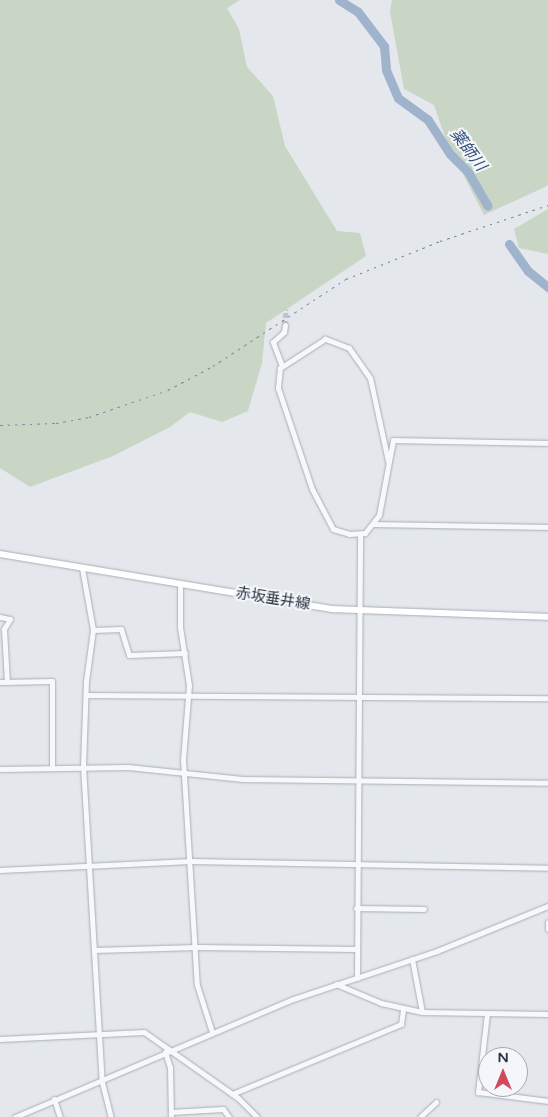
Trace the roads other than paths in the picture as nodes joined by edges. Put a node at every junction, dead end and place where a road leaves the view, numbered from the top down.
1 (285, 325) tunnel mouth
2 (282, 366) junction
3 (548, 443) edge
4 (388, 461) junction
5 (374, 524) junction
6 (548, 527) edge
7 (360, 536) junction
8 (0, 554) edge
9 (82, 568) junction
10 (180, 584) junction
11 (359, 611) junction
12 (0, 617) edge
13 (548, 617) edge
14 (93, 630) junction
15 (185, 653) junction
16 (0, 682) edge
17 (7, 682) junction
18 (86, 695) junction
19 (359, 695) junction
20 (548, 698) edge
21 (188, 699) junction
22 (52, 766) junction
23 (83, 766) junction
24 (0, 769) edge
25 (184, 772) junction
26 (358, 780) junction
27 (548, 783) edge
28 (191, 861) junction
29 (91, 864) junction
30 (356, 865) junction
31 (548, 868) edge
32 (0, 870) edge
33 (548, 906) edge
34 (356, 908) junction
35 (424, 909) dead end
36 (548, 922) edge
37 (548, 929) edge
38 (196, 947) junction
39 (356, 949) junction
40 (95, 950) junction
41 (412, 959) junction
42 (357, 978) junction
43 (336, 984) junction
44 (403, 1009) junction
45 (422, 1012) junction
46 (487, 1013) junction
47 (548, 1014) edge
48 (212, 1032) junction
49 (100, 1034) junction
50 (0, 1039) edge
51 (171, 1049) junction
52 (165, 1052) junction
53 (103, 1078) junction
54 (232, 1094) junction
55 (54, 1099) junction
56 (548, 1101) edge
57 (436, 1102) dead end
58 (171, 1115) edge
59 (15, 1117) edge
60 (60, 1117) edge
61 (111, 1117) edge
62 (229, 1117) edge
63 (257, 1117) edge
64 (420, 1117) edge

1 - 2 street
2 - 4 street
2 - 7 street
3 - 4 street
4 - 5 street
5 - 6 street
5 - 7 street
7 - 11 street
8 - 9 main road, 赤坂垂井線
9 - 10 main road, 赤坂垂井線
9 - 14 street
10 - 11 main road, 赤坂垂井線
10 - 15 street
11 - 13 main road, 赤坂垂井線
11 - 19 street
12 - 17 street
14 - 15 street
14 - 18 street
15 - 21 street
16 - 17 street
17 - 22 street
18 - 21 street
18 - 23 street
19 - 20 street
19 - 21 street
19 - 26 street
21 - 25 street
22 - 23 street
22 - 24 street
23 - 25 street
23 - 29 street
25 - 26 street
25 - 28 street
26 - 27 street
26 - 30 street
28 - 29 street
28 - 30 street
28 - 38 street
29 - 32 street
29 - 40 street
30 - 31 street
30 - 34 street
33 - 41 street
34 - 35 street
34 - 39 street
36 - 37 street
38 - 39 street
38 - 40 street
38 - 48 street
39 - 42 street
40 - 49 street
41 - 42 street
41 - 45 street
42 - 43 street
43 - 44 street
43 - 48 street
44 - 45 street
44 - 54 street
45 - 46 street
46 - 47 street
46 - 56 street
48 - 51 street
49 - 50 street
49 - 51 street
49 - 53 street
51 - 52 street
51 - 54 street
52 - 53 street
52 - 58 street
53 - 55 street
53 - 61 street
54 - 63 street
55 - 59 street
55 - 60 street
57 - 64 street
58 - 62 street

